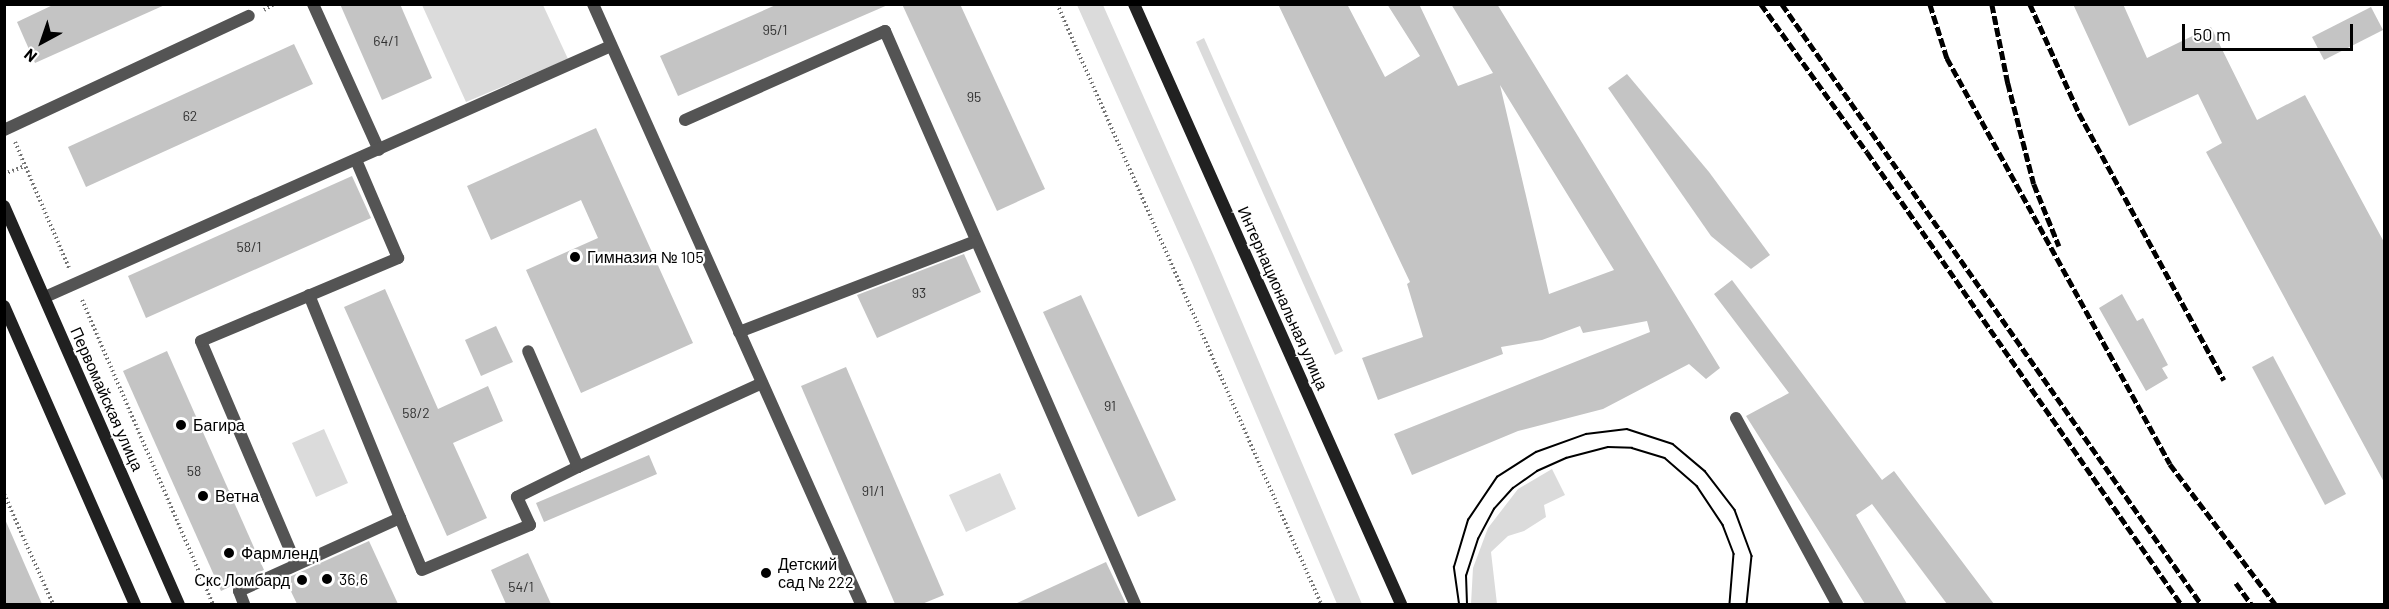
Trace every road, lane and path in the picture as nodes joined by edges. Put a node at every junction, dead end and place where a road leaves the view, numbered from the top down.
1 (313, 4) edge
2 (593, 4) edge
3 (1057, 4) edge
4 (1134, 4) edge
5 (249, 16) dead end
6 (611, 46) junction
7 (685, 120) dead end
8 (7, 129) edge
9 (379, 150) junction
10 (356, 160) junction
11 (26, 166) junction
12 (4, 174) edge
13 (4, 206) edge
14 (976, 241) junction
15 (76, 285) junction
16 (309, 295) junction
17 (45, 297) junction
18 (4, 306) edge
19 (739, 332) junction
20 (528, 351) dead end
21 (762, 383) junction
22 (1736, 418) dead end
23 (578, 467) junction
24 (4, 494) edge
25 (400, 518) junction
26 (296, 564) junction
27 (54, 603) edge
28 (135, 604) edge
29 (179, 604) edge
30 (213, 604) edge
31 (244, 604) edge
32 (861, 604) edge
33 (1135, 604) edge
34 (1321, 604) edge
35 (1401, 604) edge
36 (1837, 604) edge

1 - 9 lane
2 - 6 lane
3 - 34 path
4 - 35 main road, Интернациональная улица
5 - 8 lane
6 - 9 lane
6 - 19 lane
7 - 14 lane
8 - 11 path
9 - 10 lane
10 - 15 lane
10 - 16 lane
11 - 12 path
11 - 15 path
13 - 17 main road, Первомайская улица
14 - 19 lane
14 - 33 lane
15 - 17 lane
15 - 30 path
16 - 25 lane
16 - 26 lane
17 - 29 main road, Первомайская улица
18 - 28 main road
19 - 21 lane
20 - 23 lane
21 - 23 lane
21 - 32 lane
22 - 36 lane
23 - 25 lane
24 - 27 path
25 - 26 lane
26 - 31 lane

